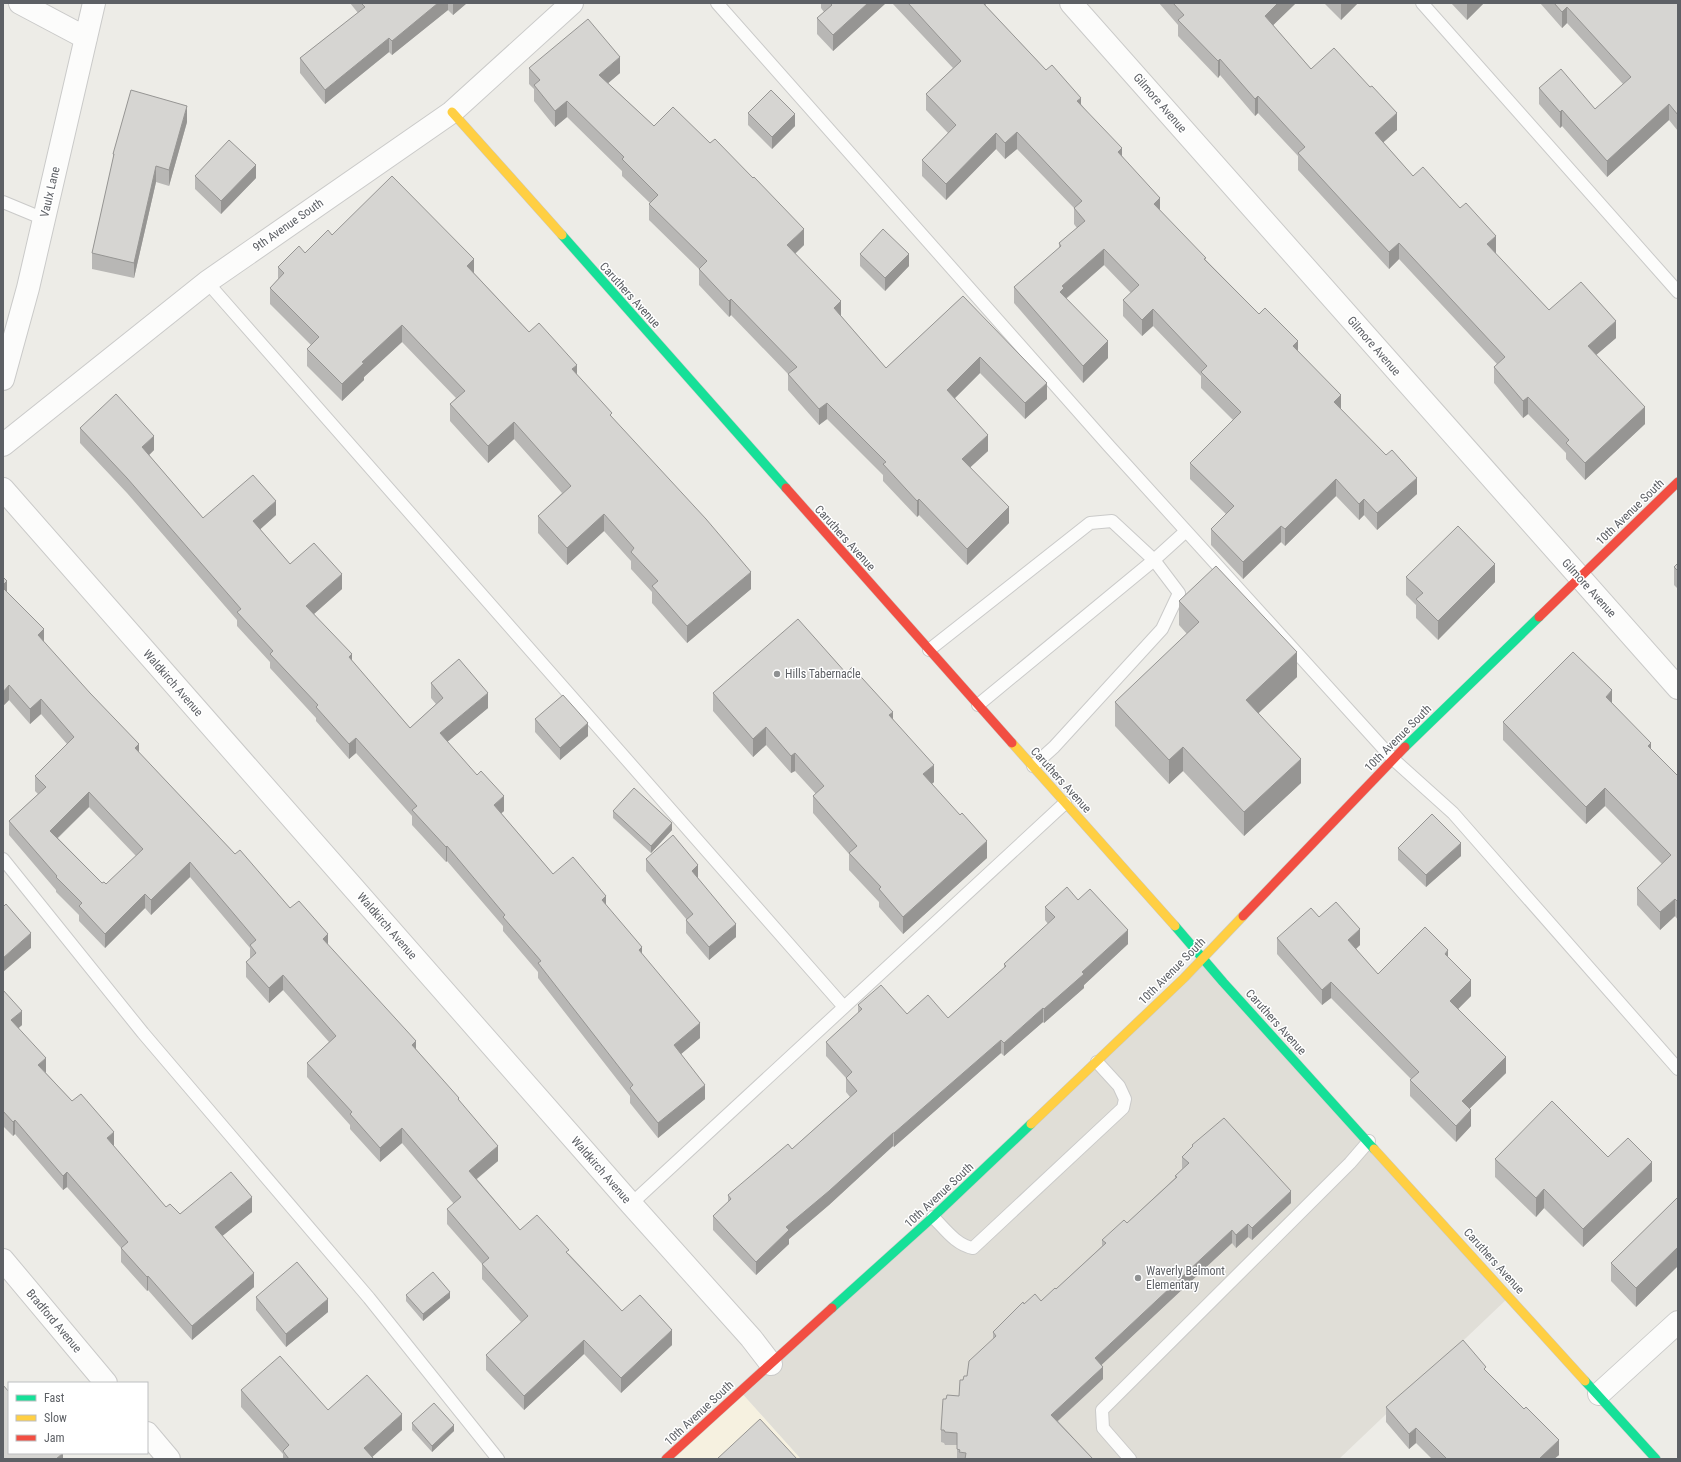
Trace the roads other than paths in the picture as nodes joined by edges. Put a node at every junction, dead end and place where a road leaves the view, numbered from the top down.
1 (20, 3) edge
2 (94, 3) edge
3 (572, 3) edge
4 (717, 3) edge
5 (1072, 3) edge
6 (1422, 3) edge
7 (86, 38) junction
8 (452, 112) junction
9 (3, 202) edge
10 (44, 219) junction
11 (207, 282) junction
12 (1678, 292) edge
13 (3, 379) edge
14 (3, 445) edge
15 (1678, 482) edge
16 (3, 489) edge
17 (1186, 531) junction
18 (1154, 560) junction
19 (1580, 578) junction
20 (929, 650) junction
21 (1678, 688) edge
22 (978, 705) junction
23 (1393, 759) junction
24 (1033, 766) junction
25 (1065, 803) junction
26 (3, 859) edge
27 (1202, 958) junction
28 (844, 1007) junction
29 (1097, 1062) junction
30 (1678, 1069) edge
31 (1369, 1141) junction
32 (631, 1204) junction
33 (933, 1217) junction
34 (3, 1260) edge
35 (1678, 1322) edge
36 (771, 1364) junction
37 (105, 1382) edge
38 (1599, 1394) junction
39 (148, 1434) edge
40 (169, 1459) edge
41 (498, 1459) edge
42 (666, 1459) edge
43 (1130, 1459) edge
44 (1656, 1459) edge

1 - 7 street
2 - 7 street, Vaulx Lane
3 - 8 street, 9th Avenue South
4 - 17 lane
5 - 19 street, Gilmore Avenue
6 - 12 lane
7 - 10 street, Vaulx Lane
8 - 11 street, 9th Avenue South
8 - 20 street, Caruthers Avenue
9 - 10 lane
10 - 13 street, Vaulx Lane
11 - 14 street, 9th Avenue South
11 - 28 lane
15 - 19 street, 10th Avenue South
16 - 32 street, Waldkirch Avenue
17 - 18 lane
17 - 23 lane
18 - 20 lane
18 - 22 lane
18 - 24 lane
19 - 21 street, Gilmore Avenue
19 - 23 street, 10th Avenue South
20 - 22 street, Caruthers Avenue
22 - 24 street, Caruthers Avenue
23 - 27 street, 10th Avenue South
23 - 30 lane
24 - 25 street, Caruthers Avenue
25 - 27 street, Caruthers Avenue
25 - 28 lane
26 - 41 lane
27 - 29 street, 10th Avenue South
27 - 31 street, Caruthers Avenue
28 - 32 lane
29 - 33 street, 10th Avenue South
29 - 33 lane
31 - 38 street, Caruthers Avenue
31 - 43 lane
32 - 36 street, Waldkirch Avenue
33 - 36 street, 10th Avenue South
34 - 37 street, Bradford Avenue
35 - 38 street
36 - 42 street, 10th Avenue South
38 - 44 street, Caruthers Avenue
39 - 40 street

